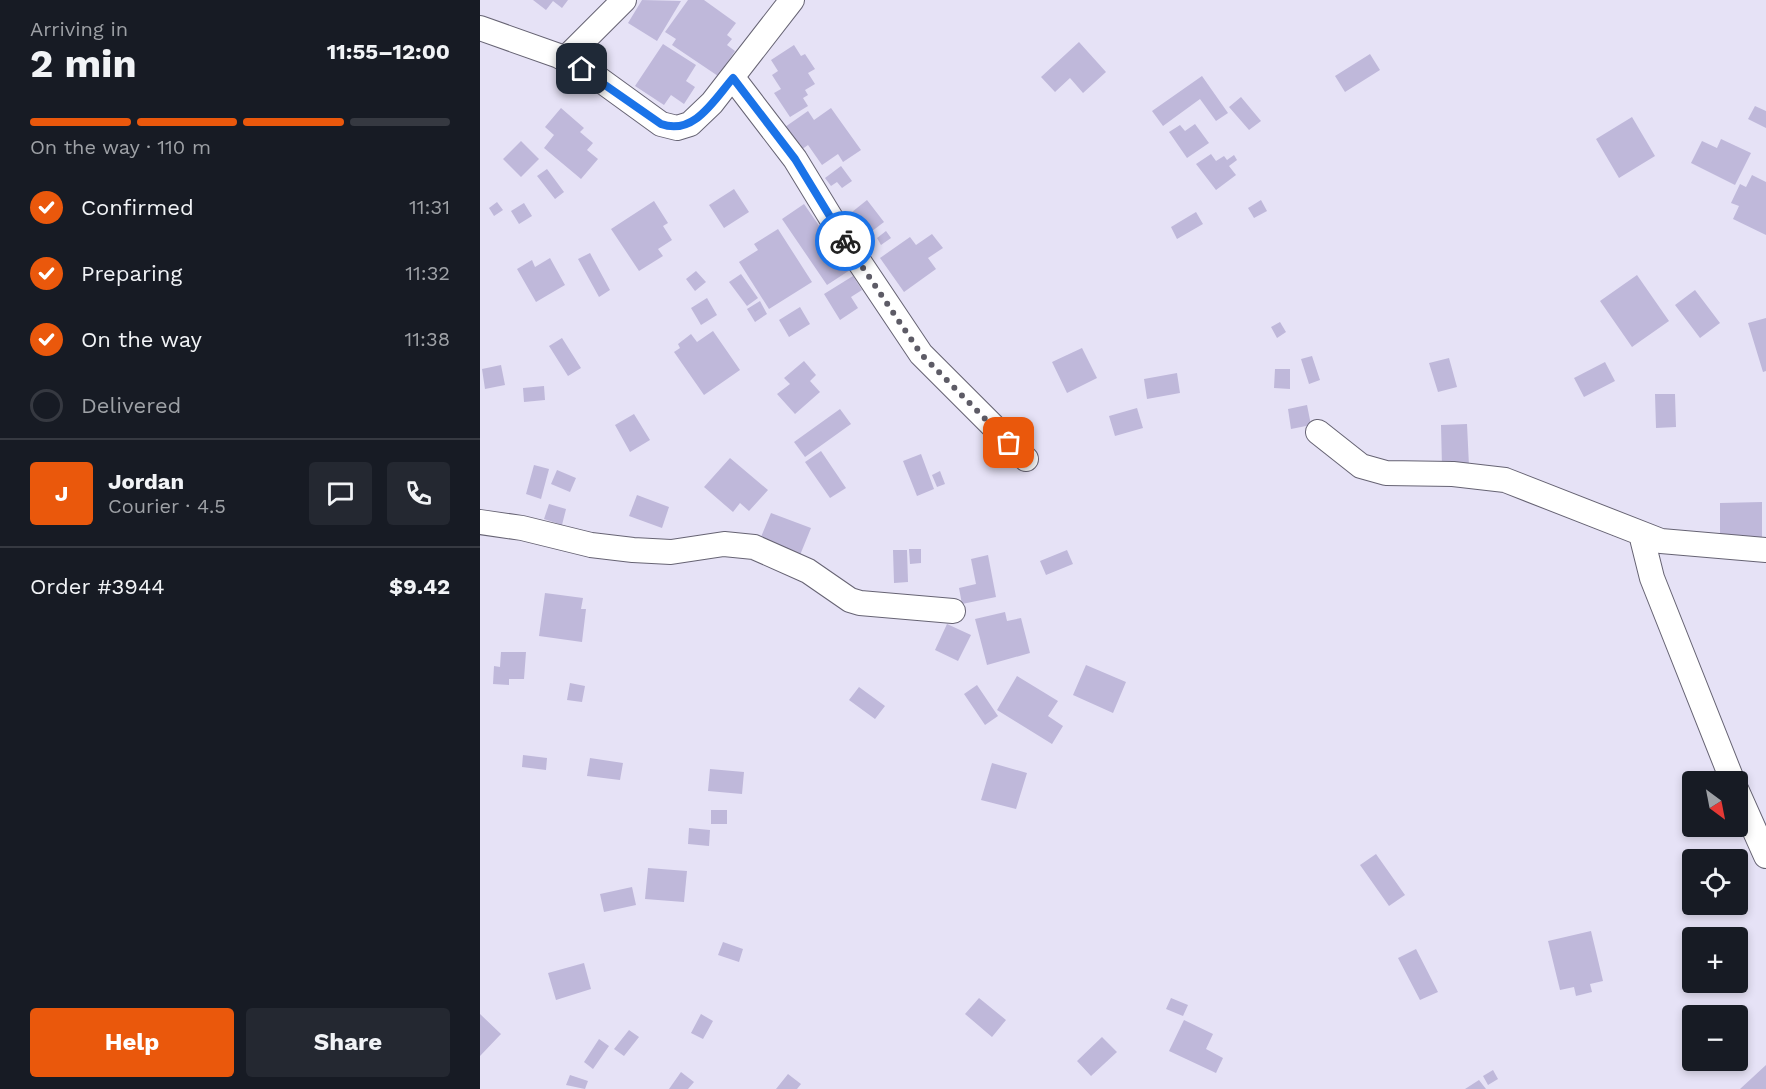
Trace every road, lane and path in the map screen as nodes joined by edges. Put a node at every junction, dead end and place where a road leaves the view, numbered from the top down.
1 (624, 0) edge
2 (792, 0) edge
3 (480, 28) edge
4 (565, 59) junction
5 (733, 78) junction
6 (1318, 432) dead end
7 (1026, 459) dead end
8 (480, 522) edge
9 (1641, 534) junction
10 (1766, 550) edge
11 (953, 611) dead end
12 (1729, 771) edge
13 (1748, 816) edge
14 (1766, 856) edge

1 - 4 street
2 - 5 street
3 - 4 street
4 - 5 street
5 - 7 street
6 - 9 street
8 - 11 street
9 - 10 street
9 - 12 street
13 - 14 street

